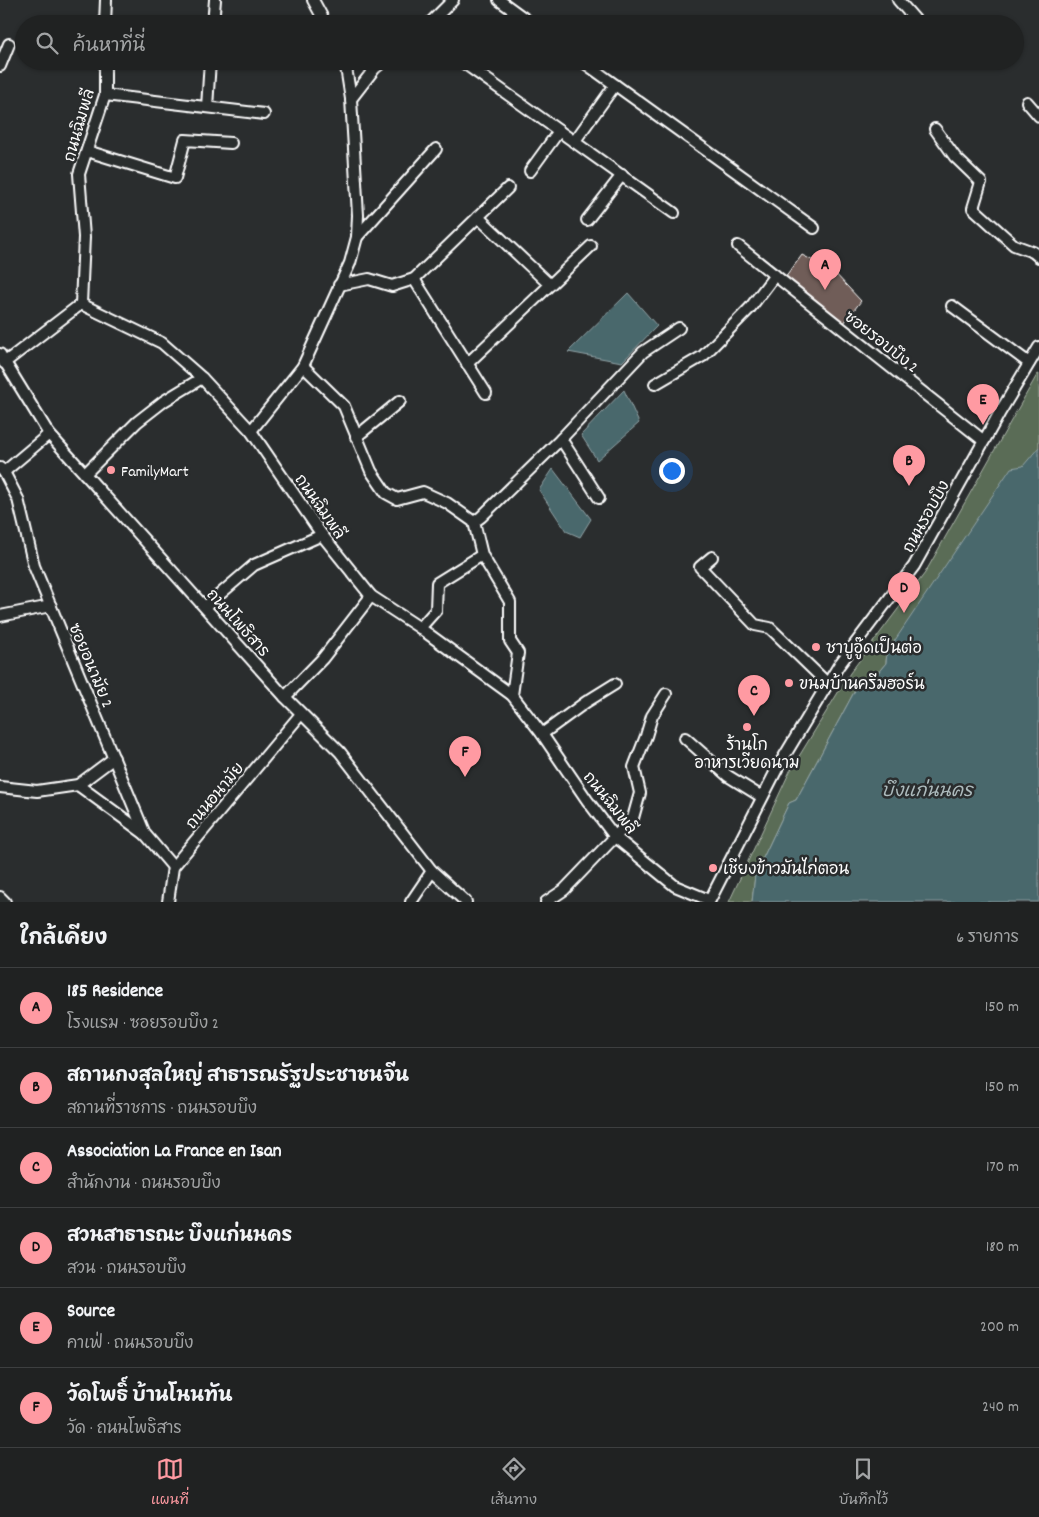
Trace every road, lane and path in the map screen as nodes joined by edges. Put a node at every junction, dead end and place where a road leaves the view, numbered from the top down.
1 (106, 0) edge
2 (215, 0) edge
3 (313, 0) edge
4 (453, 0) edge
5 (499, 0) edge
6 (898, 0) edge
7 (105, 15) edge
8 (214, 15) edge
9 (321, 15) edge
10 (437, 15) edge
11 (520, 15) edge
12 (911, 15) edge
13 (9, 44) dead end
14 (0, 66) edge
15 (105, 70) edge
16 (209, 70) edge
17 (346, 70) edge
18 (373, 70) edge
19 (474, 70) edge
20 (594, 70) edge
21 (615, 85) junction
22 (104, 95) junction
23 (351, 99) junction
24 (1027, 102) dead end
25 (207, 107) junction
26 (264, 114) dead end
27 (1039, 116) edge
28 (935, 129) dead end
29 (559, 131) junction
30 (574, 142) junction
31 (231, 143) dead end
32 (436, 149) dead end
33 (87, 151) junction
34 (530, 171) dead end
35 (622, 175) junction
36 (508, 188) dead end
37 (674, 213) dead end
38 (478, 217) junction
39 (587, 220) dead end
40 (814, 228) dead end
41 (357, 238) junction
42 (591, 246) dead end
43 (738, 246) dead end
44 (1039, 257) edge
45 (775, 275) junction
46 (414, 279) junction
47 (339, 285) junction
48 (550, 285) junction
49 (81, 304) junction
50 (952, 306) dead end
51 (679, 328) dead end
52 (1039, 347) edge
53 (2, 358) edge
54 (1029, 363) junction
55 (467, 364) junction
56 (303, 366) junction
57 (202, 378) junction
58 (655, 384) dead end
59 (486, 393) dead end
60 (400, 401) dead end
61 (251, 431) junction
62 (48, 434) junction
63 (356, 437) junction
64 (561, 439) junction
65 (984, 441) junction
66 (2, 470) edge
67 (86, 474) junction
68 (599, 498) dead end
69 (474, 522) junction
70 (322, 535) junction
71 (482, 555) junction
72 (712, 557) dead end
73 (371, 596) junction
74 (51, 606) junction
75 (205, 607) junction
76 (0, 616) edge
77 (420, 628) junction
78 (615, 684) dead end
79 (828, 684) junction
80 (666, 694) dead end
81 (512, 695) junction
82 (285, 697) junction
83 (301, 714) junction
84 (542, 734) junction
85 (685, 738) dead end
86 (114, 758) junction
87 (78, 785) junction
88 (0, 787) edge
89 (762, 797) junction
90 (146, 834) junction
91 (615, 836) junction
92 (173, 867) junction
93 (432, 871) junction
94 (0, 897) edge
95 (709, 901) edge
96 (4, 902) edge
97 (168, 902) edge
98 (411, 902) edge
99 (466, 902) edge
100 (546, 902) edge

1 - 7 street
2 - 8 street
3 - 9 street
4 - 10 street
5 - 11 street
6 - 12 street
13 - 14 street
15 - 22 street, ถนนฉิมพลี
16 - 25 street
17 - 23 street
18 - 23 street
19 - 29 street
20 - 21 street
21 - 30 street
21 - 40 street
22 - 25 street
22 - 33 street, ถนนฉิมพลี
23 - 41 street
24 - 27 street
25 - 26 street
28 - 44 street
29 - 30 street
29 - 34 street
30 - 35 street
31 - 33 street
32 - 41 street
33 - 49 street, ถนนฉิมพลี
35 - 37 street
35 - 39 street
36 - 38 street
38 - 46 street
38 - 48 street
41 - 47 street
42 - 48 street
43 - 45 street, ซอยรอบบึง 2
45 - 58 street
45 - 65 street, ซอยรอบบึง 2
46 - 47 street
46 - 55 street
47 - 56 street
48 - 55 street
49 - 53 street
49 - 57 street, ถนนฉิมพลี
50 - 54 street
51 - 64 street
52 - 54 street, ถนนรอบบึง
53 - 62 street, ถนนโพธิสาร
54 - 65 street, ถนนรอบบึง
55 - 59 street
56 - 61 street
56 - 63 street
57 - 61 street, ถนนฉิมพลี
57 - 67 street
60 - 63 street
61 - 70 street, ถนนฉิมพลี
62 - 66 street
62 - 67 street, ถนนโพธิสาร
63 - 69 street
64 - 68 street
64 - 69 street
65 - 79 street, ถนนรอบบึง
66 - 74 street, ซอยอนามัย 2
67 - 75 street, ถนนโพธิสาร
69 - 71 street
70 - 73 street, ถนนฉิมพลี
70 - 75 street
71 - 77 street
71 - 81 street
72 - 79 street
73 - 77 street, ถนนฉิมพลี
73 - 82 street
74 - 76 street
74 - 86 street, ซอยอนามัย 2
75 - 82 street, ถนนโพธิสาร
77 - 81 street, ถนนฉิมพลี
78 - 84 street
79 - 89 street, ถนนรอบบึง
80 - 91 street
81 - 84 street, ถนนฉิมพลี
82 - 83 street, ถนนโพธิสาร
83 - 92 street, ถนนอนามัย
83 - 93 street, ถนนโพธิสาร
84 - 91 street, ถนนฉิมพลี
85 - 89 street
86 - 87 street
86 - 90 street, ซอยอนามัย 2
87 - 88 street
87 - 90 street
89 - 95 street, ถนนรอบบึง
90 - 92 street, ซอยอนามัย 2
91 - 95 street, ถนนฉิมพลี
91 - 100 street
92 - 97 street
93 - 98 street
93 - 99 street, ถนนโพธิสาร
94 - 96 street

